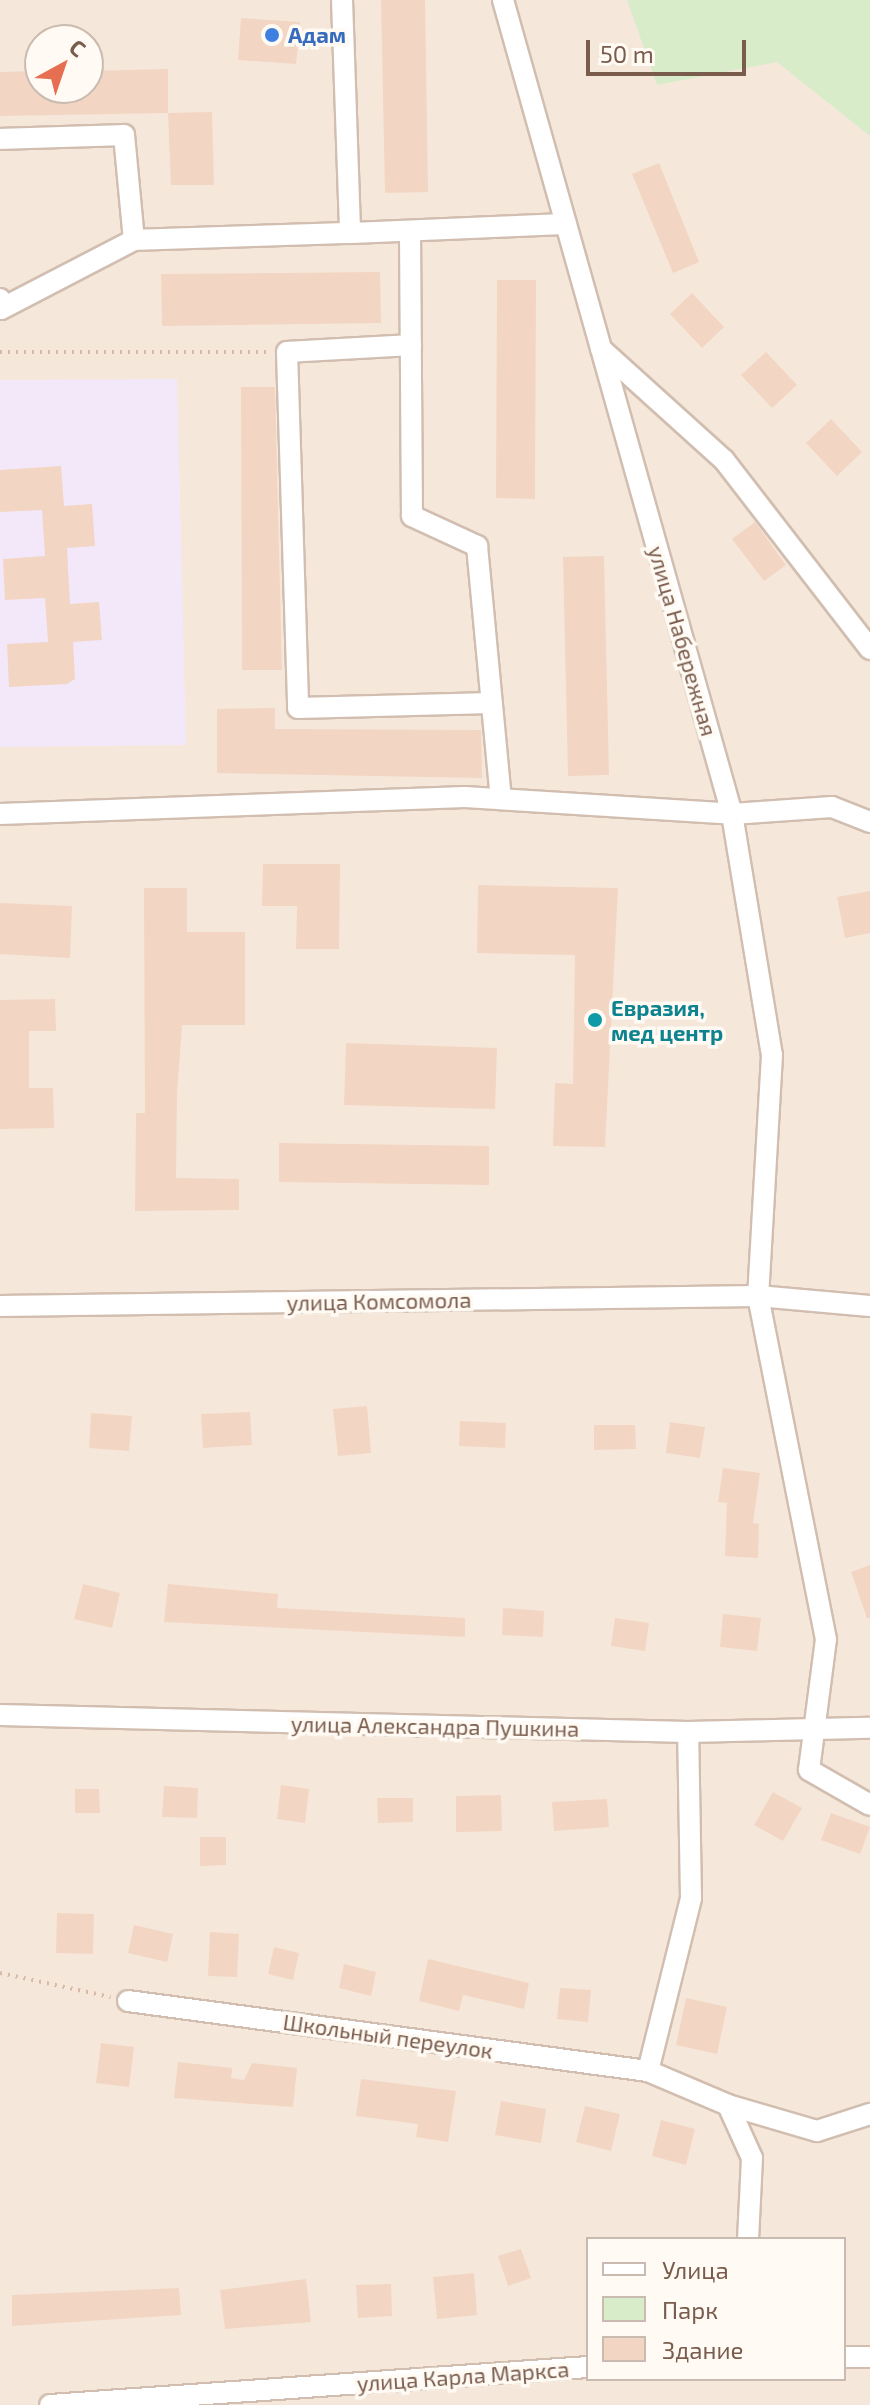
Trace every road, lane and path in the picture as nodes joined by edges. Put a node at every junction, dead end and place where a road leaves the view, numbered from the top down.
1 (342, 0) edge
2 (503, 0) edge
3 (0, 139) edge
4 (566, 224) junction
5 (410, 232) junction
6 (350, 233) junction
7 (134, 240) junction
8 (0, 299) edge
9 (411, 345) junction
10 (601, 349) junction
11 (0, 352) edge
12 (287, 352) junction
13 (870, 649) edge
14 (491, 703) junction
15 (501, 799) junction
16 (0, 814) edge
17 (732, 814) junction
18 (870, 822) edge
19 (758, 1296) junction
20 (0, 1306) edge
21 (870, 1306) edge
22 (0, 1715) edge
23 (870, 1728) edge
24 (688, 1732) junction
25 (819, 1732) junction
26 (870, 1805) edge
27 (0, 1973) edge
28 (128, 2001) joint
29 (648, 2071) junction
30 (728, 2105) junction
31 (870, 2114) edge
32 (748, 2237) edge
33 (846, 2357) edge
34 (870, 2357) edge
35 (586, 2367) edge
36 (50, 2405) edge

1 - 6 street
2 - 4 street, улица Набережная
3 - 7 street
4 - 5 street
4 - 10 street, улица Набережная
5 - 6 street
5 - 9 street
6 - 7 street
7 - 8 street
9 - 12 street
9 - 14 street
10 - 13 street
10 - 17 street, улица Набережная
11 - 12 path
12 - 14 street
14 - 15 street
15 - 16 street
15 - 17 street
17 - 18 street
17 - 19 street, улица Набережная
19 - 20 street, улица Комсомола
19 - 21 street, улица Комсомола
19 - 25 street, улица Набережная
22 - 24 street, улица Александра Пушкина
23 - 25 street, улица Александра Пушкина
24 - 25 street, улица Александра Пушкина
24 - 29 street
25 - 26 street, улица Набережная
27 - 28 path
28 - 29 street, Школьный переулок
29 - 30 street, Школьный переулок
30 - 31 street, Школьный переулок
30 - 32 street
33 - 34 street
35 - 36 street, улица Карла Маркса

